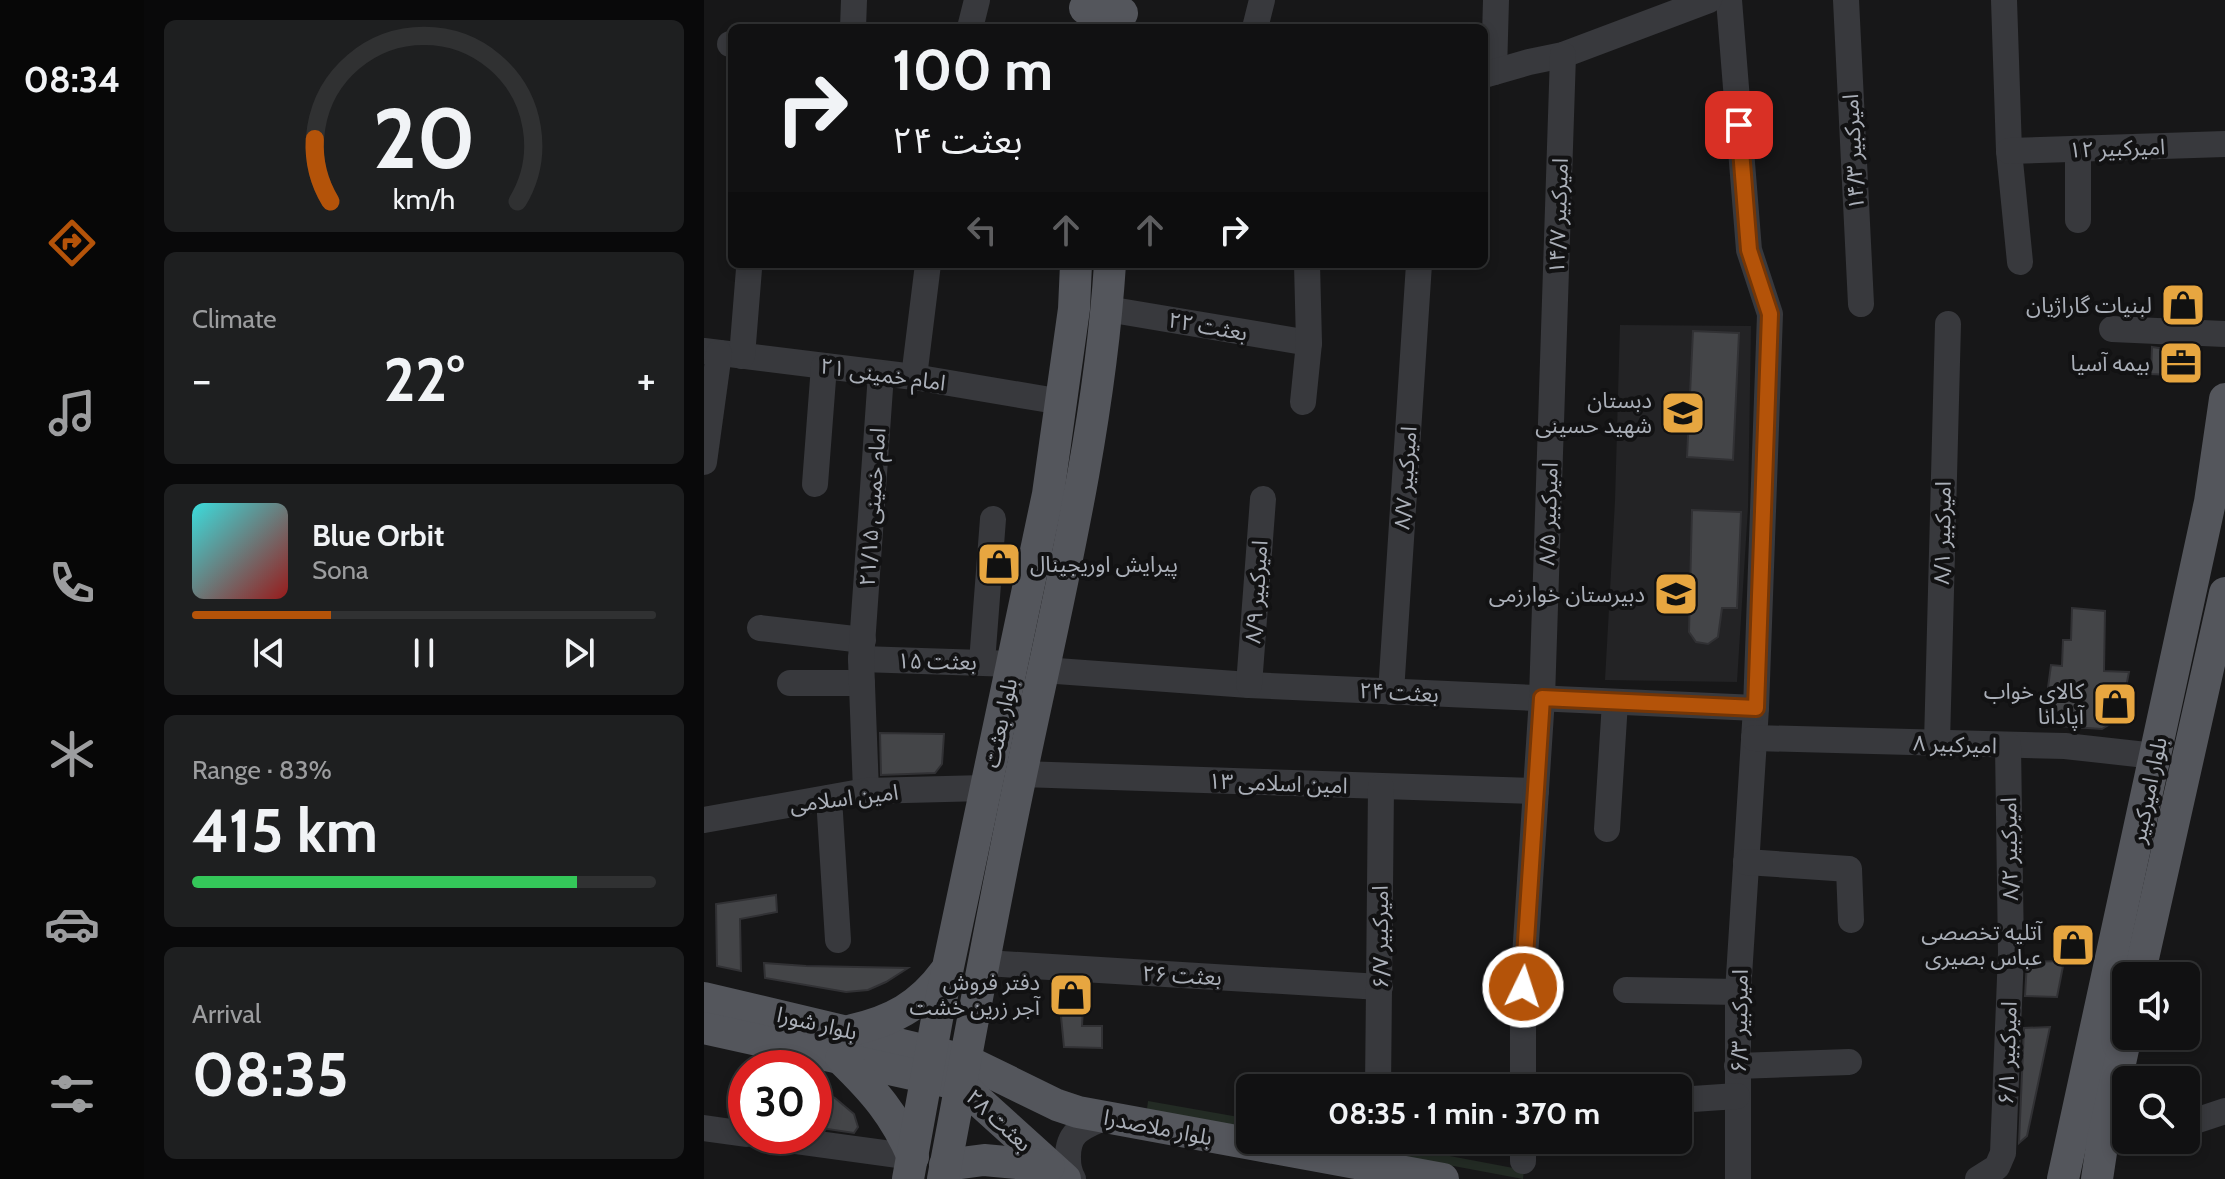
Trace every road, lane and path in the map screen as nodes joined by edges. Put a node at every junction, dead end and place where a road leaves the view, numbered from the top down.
1 (854, 0) edge
2 (977, 0) edge
3 (1262, 0) edge
4 (1496, 0) edge
5 (1709, 0) edge
6 (1729, 0) edge
7 (1846, 0) edge
8 (2004, 0) edge
9 (1085, 12) edge
10 (1122, 14) edge
11 (853, 24) edge
12 (971, 24) edge
13 (1256, 24) edge
14 (1563, 55) junction
15 (1489, 74) edge
16 (2225, 144) edge
17 (2078, 149) junction
18 (2009, 151) junction
19 (2078, 220) dead end
20 (2020, 262) dead end
21 (928, 268) edge
22 (1076, 268) edge
23 (1110, 268) edge
24 (1307, 268) edge
25 (1419, 268) edge
26 (749, 269) dead end
27 (1861, 304) dead end
28 (1107, 309) junction
29 (1948, 324) dead end
30 (2112, 329) dead end
31 (2225, 334) edge
32 (1309, 343) junction
33 (722, 353) edge
34 (824, 366) junction
35 (881, 374) junction
36 (914, 377) junction
37 (1552, 377) joint
38 (2225, 399) edge
39 (1062, 402) junction
40 (1303, 402) dead end
41 (704, 462) edge
42 (815, 484) dead end
43 (1263, 499) dead end
44 (993, 519) dead end
45 (2225, 593) edge
46 (760, 628) dead end
47 (862, 661) junction
48 (1013, 665) junction
49 (790, 683) dead end
50 (1249, 685) junction
51 (1391, 692) junction
52 (1542, 698) junction
53 (1615, 702) junction
54 (1756, 708) junction
55 (1754, 738) junction
56 (1937, 743) junction
57 (2008, 745) junction
58 (2155, 756) junction
59 (1021, 774) junction
60 (1381, 787) junction
61 (985, 788) junction
62 (866, 791) junction
63 (1536, 791) junction
64 (829, 798) junction
65 (704, 820) edge
66 (1607, 829) dead end
67 (1746, 862) junction
68 (1851, 920) dead end
69 (838, 940) dead end
70 (2011, 953) joint
71 (2121, 962) edge
72 (2142, 962) edge
73 (1004, 964) junction
74 (947, 970) junction
75 (1380, 987) junction
76 (1626, 990) dead end
77 (1738, 992) junction
78 (704, 998) edge
79 (2112, 1021) edge
80 (704, 1028) edge
81 (845, 1044) junction
82 (2123, 1050) edge
83 (1849, 1062) dead end
84 (928, 1064) junction
85 (1737, 1066) junction
86 (963, 1072) junction
87 (1378, 1074) edge
88 (1523, 1074) edge
89 (1737, 1096) junction
90 (1692, 1099) edge
91 (2225, 1111) edge
92 (1105, 1117) junction
93 (2200, 1119) edge
94 (704, 1128) edge
95 (728, 1131) edge
96 (1236, 1135) edge
97 (832, 1151) edge
98 (1377, 1154) edge
99 (2101, 1156) edge
100 (911, 1168) edge
101 (944, 1172) edge
102 (1062, 1175) edge
103 (1443, 1179) edge
104 (1738, 1179) edge
105 (1978, 1179) edge
106 (2044, 1179) edge
107 (2063, 1179) edge

1 - 11 street
2 - 12 street
3 - 13 street
4 - 15 street
5 - 14 street
6 - 54 street, امیرکبیر ۶/۳
7 - 27 street, امیرکبیر ۱۴/۳
8 - 18 street
9 - 10 main road
14 - 15 street
14 - 37 street, امیرکبیر ۱۴/۷
16 - 17 street, امیرکبیر ۱۲
17 - 18 street, امیرکبیر ۱۲
17 - 19 street
18 - 20 street
21 - 36 street
22 - 39 main road, بلوار بعثت
23 - 28 main road, بلوار بعثت
24 - 32 street
25 - 51 street, امیرکبیر ۸/۷
26 - 33 street
28 - 32 street, بعثت ۲۲
28 - 48 main road, بلوار بعثت
29 - 56 street, امیرکبیر ۸/۱
30 - 31 street
32 - 40 street
33 - 34 street, امام خمینی ۲۱
33 - 41 street
34 - 35 street, امام خمینی ۲۱
34 - 42 street
35 - 36 street, امام خمینی ۲۱
35 - 47 street, امام خمینی ۲۱/۱۵
36 - 39 street, امام خمینی ۲۱
37 - 52 street, امیرکبیر ۸/۵
38 - 58 main road, بلوار امیرکبیر
39 - 48 main road, بلوار بعثت
43 - 50 street, امیرکبیر ۸/۹
44 - 48 street
45 - 72 main road, بلوار امیرکبیر
46 - 47 street
47 - 48 street, بعثت ۱۵
47 - 49 street
47 - 62 street, امام خمینی ۲۱/۱۵
48 - 50 street, بعثت ۲۴
48 - 59 main road, بلوار بعثت
48 - 61 main road, بلوار بعثت
50 - 51 street, بعثت ۲۴
51 - 52 street, بعثت ۲۴
52 - 53 street, بعثت ۲۴
52 - 63 street, امیرکبیر ۸/۵
53 - 54 street, بعثت ۲۴
53 - 66 street
54 - 55 street, امیرکبیر ۶/۳
55 - 56 street, امیرکبیر ۸
55 - 67 street, امیرکبیر ۶/۳
56 - 57 street, امیرکبیر ۸
57 - 58 street, امیرکبیر ۸
57 - 70 street, امیرکبیر ۸/۲
58 - 71 main road, بلوار امیرکبیر
59 - 60 street, امین اسلامی ۱۳
59 - 73 main road, بلوار بعثت
60 - 63 street, امین اسلامی ۱۳
60 - 75 street, امیرکبیر ۶/۷
61 - 62 street, امین اسلامی
61 - 74 main road, بلوار بعثت
62 - 64 street, امین اسلامی
63 - 88 street, امیرکبیر ۸/۵
64 - 65 street, امین اسلامی
64 - 69 street
67 - 68 street
67 - 77 street, امیرکبیر ۶/۳
70 - 105 street, امیرکبیر ۶/۱
73 - 75 street, بعثت ۲۶
73 - 86 main road, بلوار بعثت
74 - 81 main road
74 - 84 main road, بلوار بعثت
75 - 87 street, امیرکبیر ۶/۷
76 - 77 street
77 - 85 street, امیرکبیر ۶/۳
78 - 81 main road, بلوار شورا
79 - 99 main road, بلوار امیرکبیر
80 - 81 main road, بلوار شورا
81 - 84 main road, بلوار شورا
81 - 100 main road
82 - 99 main road, بلوار امیرکبیر
83 - 85 street
84 - 86 main road, بعثت ۲۸
84 - 100 main road, بلوار بعثت
85 - 89 street, امیرکبیر ۶/۳
86 - 92 main road, بلوار ملاصدرا
86 - 101 main road, بلوار بعثت
86 - 102 main road, بعثت ۲۸
89 - 90 street
89 - 104 street, امیرکبیر ۶/۳
91 - 93 street
92 - 96 main road, بلوار ملاصدرا
92 - 102 street
94 - 95 street
97 - 100 street
98 - 103 main road, بلوار ملاصدرا
99 - 106 main road
99 - 107 main road, بلوار امیرکبیر
101 - 102 main road

